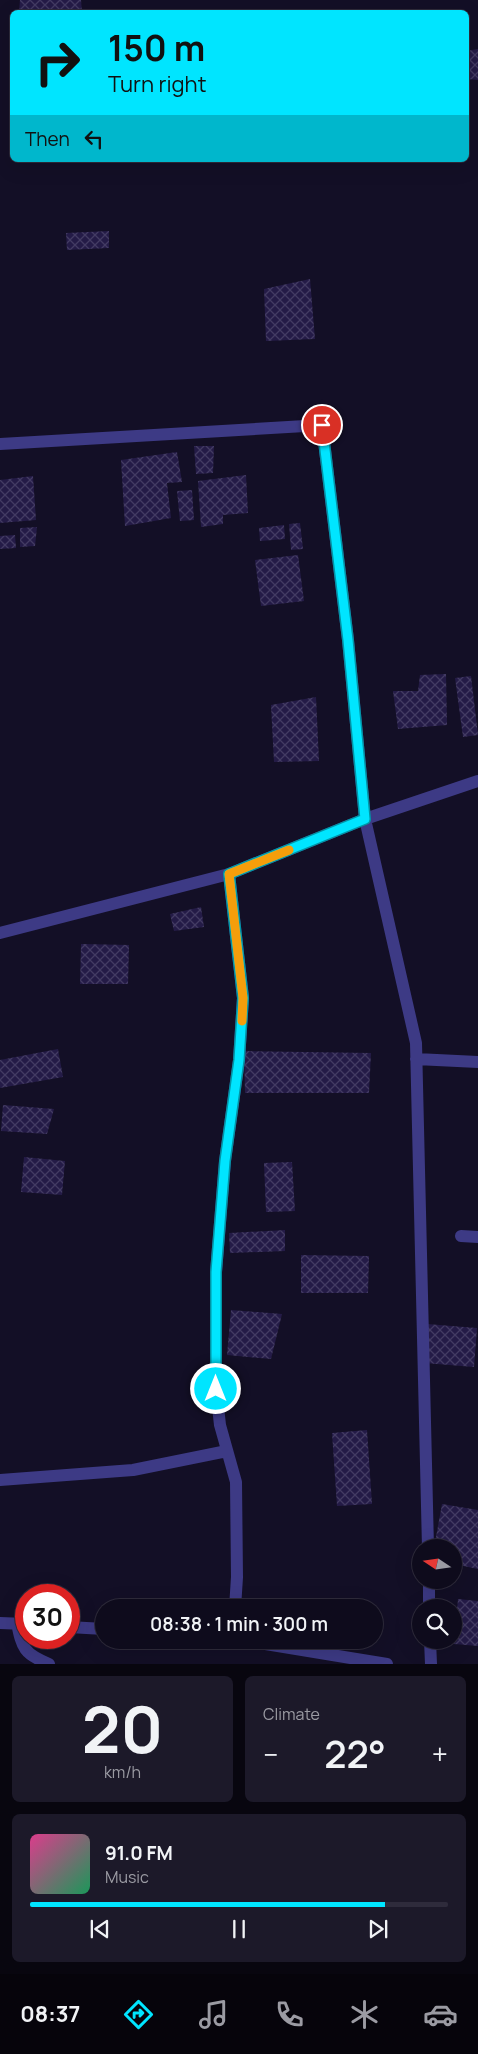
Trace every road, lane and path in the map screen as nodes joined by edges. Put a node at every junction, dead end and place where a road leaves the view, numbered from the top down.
1 (0, 444) edge
2 (478, 781) edge
3 (365, 819) junction
4 (229, 874) junction
5 (0, 933) edge
6 (416, 1059) junction
7 (478, 1062) edge
8 (461, 1236) dead end
9 (478, 1237) edge
10 (227, 1451) junction
11 (0, 1480) edge
12 (428, 1539) edge
13 (236, 1599) edge
14 (0, 1622) edge
15 (15, 1623) edge
16 (80, 1628) edge
17 (95, 1629) edge
18 (26, 1649) edge
19 (295, 1649) edge
20 (430, 1649) edge
21 (49, 1664) edge
22 (387, 1664) edge
23 (430, 1664) edge

1 - 3 street
2 - 3 street
3 - 4 street
3 - 6 street
4 - 5 street
4 - 10 street
6 - 7 street
6 - 12 street
8 - 9 street
10 - 11 street
10 - 13 street
14 - 15 street
16 - 17 street
18 - 21 street
19 - 22 street
20 - 23 street

